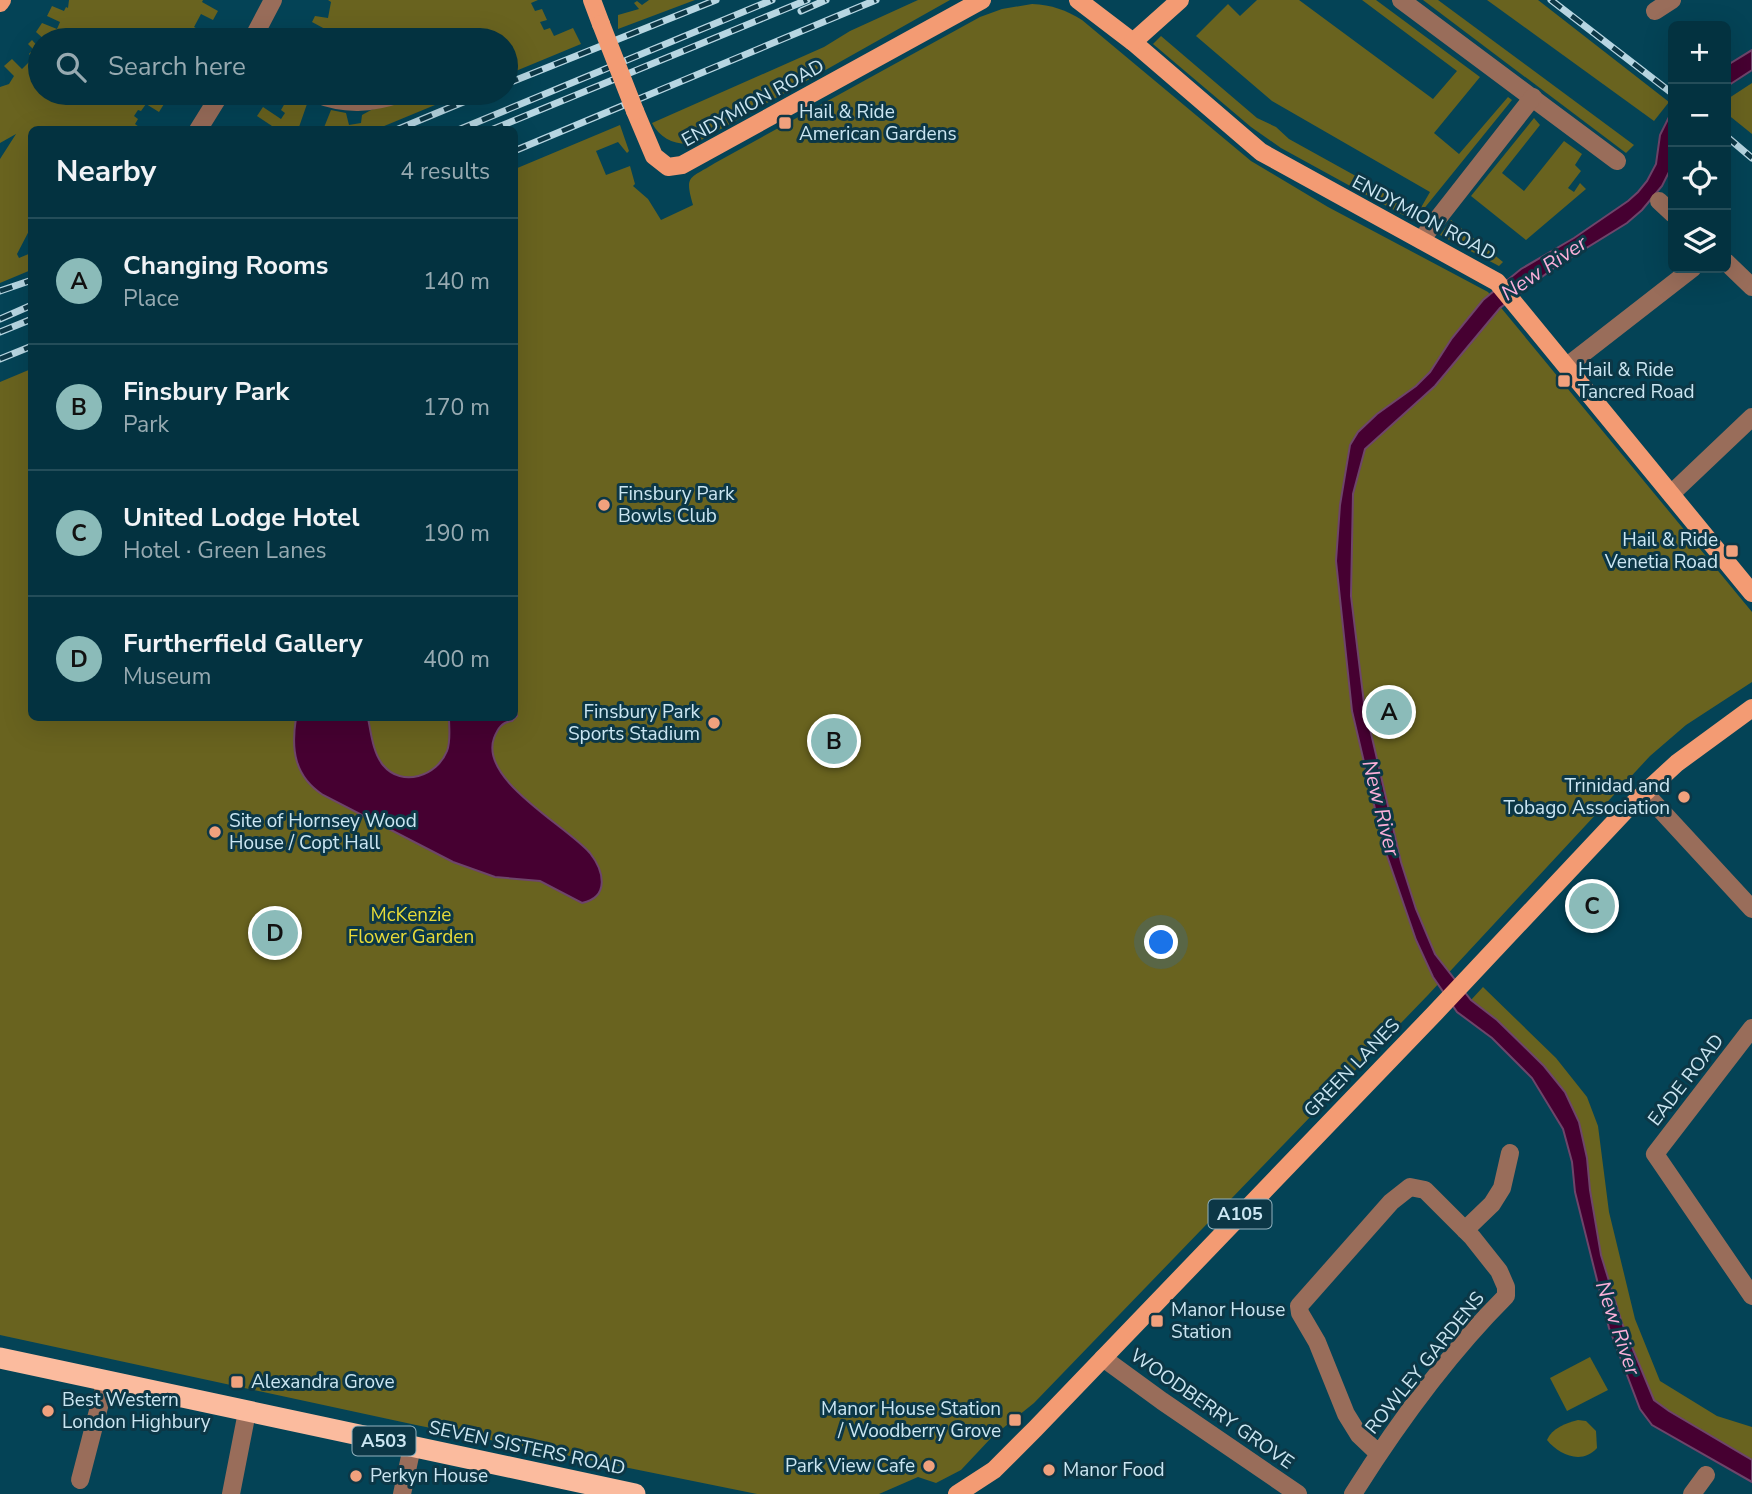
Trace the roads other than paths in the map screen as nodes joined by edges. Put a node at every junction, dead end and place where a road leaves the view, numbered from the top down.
1 (273, 0) edge
2 (592, 0) edge
3 (982, 0) edge
4 (1078, 0) edge
5 (1181, 0) edge
6 (1401, 0) edge
7 (1672, 0) edge
8 (1655, 11) dead end
9 (258, 28) edge
10 (1133, 42) junction
11 (1533, 97) junction
12 (214, 105) edge
13 (200, 126) edge
14 (1617, 161) dead end
15 (1658, 201) dead end
16 (1668, 210) edge
17 (1421, 240) junction
18 (1731, 267) edge
19 (1687, 273) edge
20 (1752, 286) edge
21 (1567, 366) junction
22 (1752, 417) edge
23 (1671, 494) junction
24 (1752, 593) edge
25 (1752, 708) edge
26 (1644, 792) junction
27 (1752, 909) edge
28 (1752, 1028) edge
29 (1510, 1153) dead end
30 (1465, 1230) junction
31 (1752, 1296) edge
32 (0, 1358) edge
33 (1103, 1358) junction
34 (106, 1380) junction
35 (247, 1412) junction
36 (412, 1447) junction
37 (1379, 1454) junction
38 (994, 1470) junction
39 (1706, 1475) dead end
40 (80, 1480) dead end
41 (231, 1494) edge
42 (402, 1494) edge
43 (635, 1494) edge
44 (957, 1494) edge
45 (981, 1494) edge
46 (1298, 1494) edge
47 (1353, 1494) edge
48 (1692, 1494) edge

1 - 9 street
2 - 3 main road, ENDYMION ROAD, bridge
4 - 10 main road, ENDYMION ROAD
5 - 10 main road
6 - 11 street
7 - 8 street
10 - 17 main road, ENDYMION ROAD
11 - 14 street
11 - 17 street
12 - 13 street
15 - 16 street
17 - 21 main road, ENDYMION ROAD
18 - 20 street
19 - 21 street
21 - 23 main road, ENDYMION ROAD
22 - 23 street
23 - 24 main road, ENDYMION ROAD
25 - 26 main road, GREEN LANES / A105
26 - 27 street
26 - 33 main road, GREEN LANES / A105
28 - 31 street, EADE ROAD
29 - 30 street
30 - 37 street, ROWLEY GARDENS
30 - 37 street, ROWLEY GARDENS
32 - 34 highway, SEVEN SISTERS ROAD / A503
33 - 38 main road, GREEN LANES / A105
33 - 46 street, WOODBERRY GROVE
34 - 35 highway, SEVEN SISTERS ROAD / A503
34 - 40 street
35 - 36 highway, SEVEN SISTERS ROAD / A503
35 - 41 street
36 - 42 street
36 - 43 highway, SEVEN SISTERS ROAD / A503
37 - 47 street, ROWLEY GARDENS
38 - 44 main road, GREEN LANES / A105
38 - 45 main road, GREEN LANES / A105
39 - 48 street

